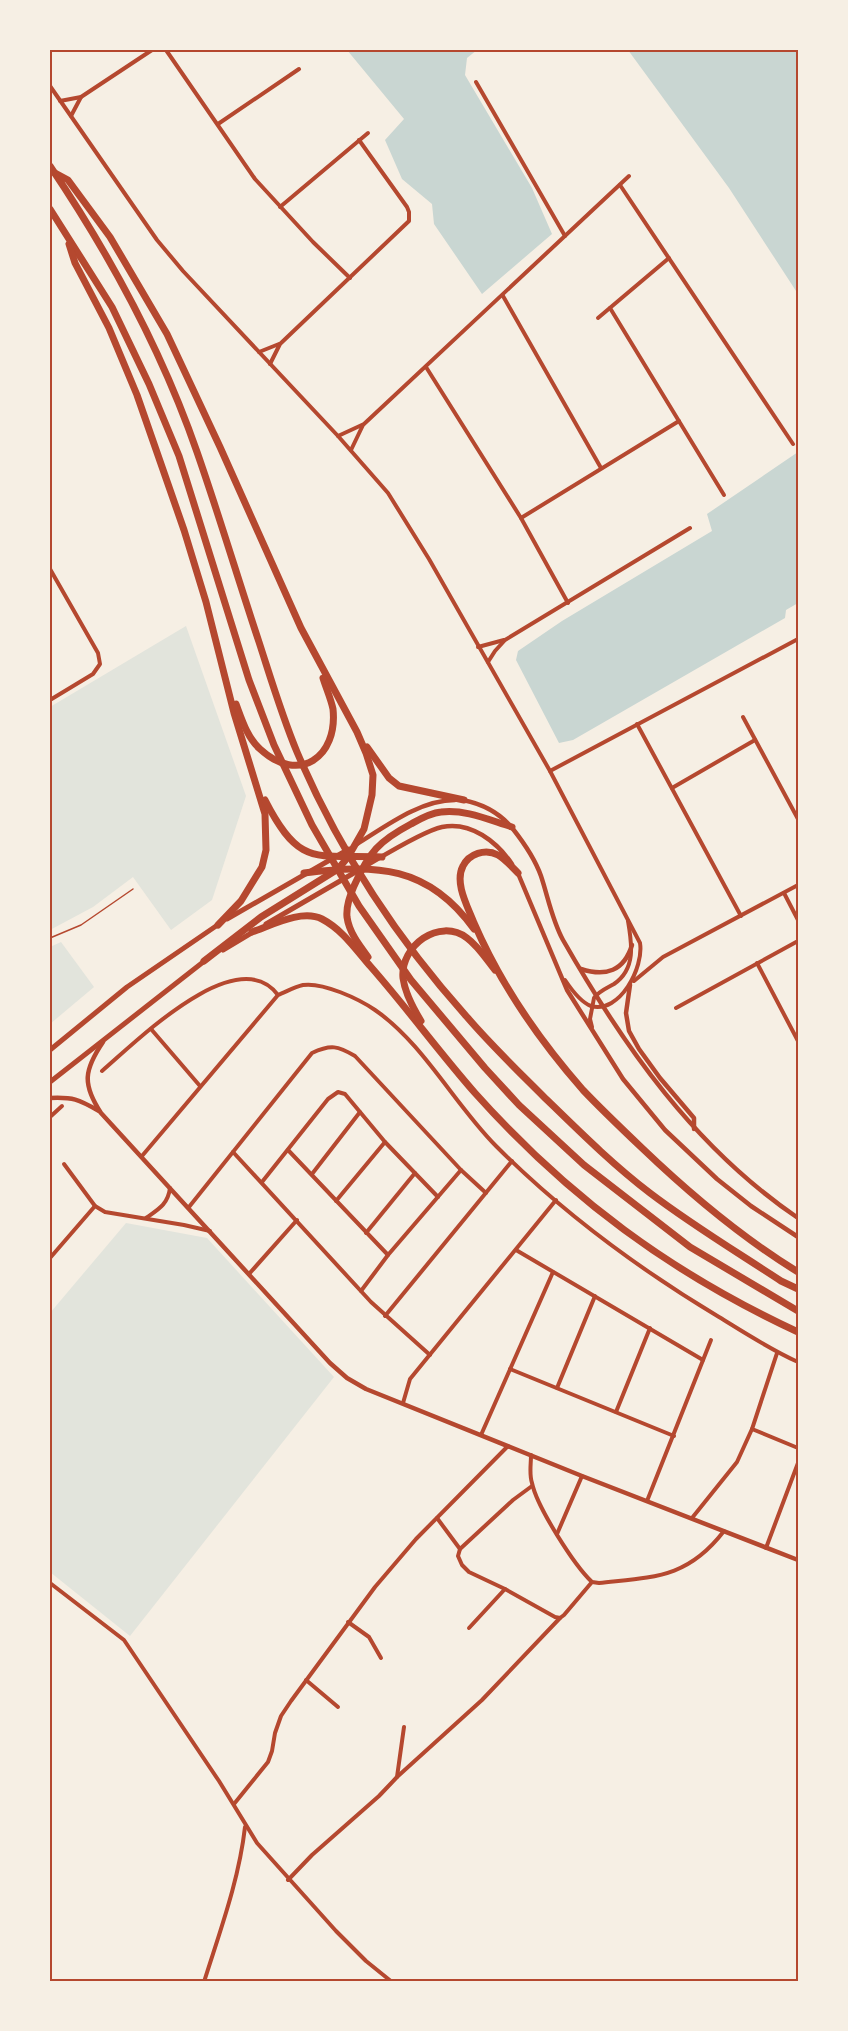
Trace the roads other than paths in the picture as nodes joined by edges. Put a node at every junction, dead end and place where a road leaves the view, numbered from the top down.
1 (152, 50) edge
2 (166, 50) edge
3 (299, 69) dead end
4 (476, 82) dead end
5 (50, 86) edge
6 (81, 97) junction
7 (60, 100) junction
8 (71, 116) junction
9 (218, 124) junction
10 (368, 133) dead end
11 (359, 140) junction
12 (51, 169) edge
13 (629, 176) dead end
14 (620, 184) junction
15 (280, 207) junction
16 (50, 209) edge
17 (66, 233) junction
18 (566, 236) junction
19 (669, 258) junction
20 (350, 278) junction
21 (502, 296) junction
22 (610, 308) junction
23 (598, 318) dead end
24 (279, 344) junction
25 (259, 352) junction
26 (270, 364) junction
27 (426, 367) junction
28 (679, 421) junction
29 (364, 424) junction
30 (338, 436) junction
31 (793, 444) dead end
32 (351, 450) junction
33 (601, 468) junction
34 (724, 495) dead end
35 (520, 518) junction
36 (690, 528) dead end
37 (50, 569) edge
38 (568, 603) junction
39 (798, 639) edge
40 (505, 640) junction
41 (478, 647) junction
42 (317, 661) junction
43 (488, 663) junction
44 (225, 676) junction
45 (50, 700) edge
46 (743, 717) dead end
47 (637, 724) junction
48 (357, 732) junction
49 (755, 740) junction
50 (550, 771) junction
51 (257, 784) junction
52 (672, 788) junction
53 (464, 801) junction
54 (798, 819) edge
55 (512, 827) junction
56 (356, 845) junction
57 (370, 856) junction
58 (332, 857) junction
59 (348, 857) junction
60 (382, 857) junction
61 (362, 868) junction
62 (338, 869) junction
63 (304, 873) junction
64 (518, 873) junction
65 (798, 885) edge
66 (133, 889) dead end
67 (784, 893) junction
68 (627, 914) junction
69 (741, 916) junction
70 (798, 920) edge
71 (218, 924) junction
72 (252, 932) junction
73 (50, 938) edge
74 (481, 938) junction
75 (798, 941) edge
76 (632, 945) junction
77 (204, 961) junction
78 (757, 963) junction
79 (558, 969) junction
80 (581, 969) junction
81 (503, 979) junction
82 (630, 985) junction
83 (389, 987) junction
84 (597, 994) junction
85 (278, 995) junction
86 (591, 1006) junction
87 (604, 1006) junction
88 (676, 1008) dead end
89 (151, 1029) junction
90 (594, 1034) junction
91 (109, 1035) junction
92 (798, 1041) edge
93 (433, 1043) junction
94 (50, 1050) edge
95 (102, 1071) dead end
96 (50, 1082) edge
97 (200, 1086) junction
98 (50, 1098) edge
99 (62, 1106) dead end
100 (360, 1112) junction
101 (101, 1113) junction
102 (50, 1117) edge
103 (694, 1129) junction
104 (385, 1142) junction
105 (288, 1150) junction
106 (233, 1152) junction
107 (142, 1156) junction
108 (512, 1161) junction
109 (64, 1164) dead end
110 (461, 1170) junction
111 (415, 1173) junction
112 (312, 1174) junction
113 (262, 1182) junction
114 (171, 1187) junction
115 (486, 1193) junction
116 (438, 1197) junction
117 (556, 1200) junction
118 (336, 1201) junction
119 (95, 1206) junction
120 (189, 1207) junction
121 (798, 1216) edge
122 (145, 1219) junction
123 (297, 1220) junction
124 (210, 1231) junction
125 (366, 1233) junction
126 (798, 1237) edge
127 (516, 1250) junction
128 (50, 1255) edge
129 (388, 1255) junction
130 (553, 1272) junction
131 (798, 1272) edge
132 (249, 1274) junction
133 (798, 1289) edge
134 (360, 1291) junction
135 (595, 1296) junction
136 (798, 1311) edge
137 (386, 1316) junction
138 (650, 1328) junction
139 (798, 1332) edge
140 (711, 1340) dead end
141 (777, 1353) junction
142 (430, 1355) junction
143 (703, 1360) junction
144 (798, 1362) edge
145 (510, 1368) junction
146 (556, 1388) junction
147 (403, 1403) junction
148 (616, 1412) junction
149 (752, 1429) junction
150 (481, 1435) junction
151 (674, 1436) junction
152 (508, 1446) junction
153 (798, 1448) edge
154 (531, 1455) junction
155 (798, 1463) edge
156 (582, 1476) junction
157 (532, 1486) junction
158 (647, 1501) junction
159 (437, 1518) junction
160 (692, 1518) junction
161 (724, 1531) junction
162 (556, 1534) junction
163 (766, 1548) junction
164 (460, 1549) junction
165 (798, 1560) edge
166 (592, 1582) junction
167 (50, 1583) edge
168 (505, 1589) junction
169 (560, 1618) junction
170 (348, 1622) junction
171 (469, 1628) dead end
172 (381, 1658) dead end
173 (306, 1680) junction
174 (338, 1707) dead end
175 (404, 1727) dead end
176 (397, 1777) junction
177 (234, 1804) junction
178 (245, 1826) junction
179 (288, 1880) junction
180 (204, 1982) edge
181 (392, 1982) edge

1 - 6 street
2 - 9 street
3 - 9 street
4 - 18 street
5 - 7 street
6 - 7 street
6 - 8 street
7 - 8 street
8 - 25 street
9 - 15 street
10 - 11 street
11 - 15 street
11 - 20 street
12 - 42 highway
12 - 133 highway
13 - 14 street
14 - 18 street
14 - 19 street
15 - 20 street
16 - 17 highway
17 - 44 highway
17 - 136 highway
18 - 21 street
19 - 22 street
19 - 31 street
20 - 24 street
21 - 27 street
21 - 33 street
22 - 23 street
22 - 28 street
24 - 25 street
24 - 26 street
25 - 26 street
26 - 30 street
27 - 29 street
27 - 35 street
28 - 33 street
28 - 34 street
29 - 30 street
29 - 32 street
30 - 32 street
32 - 41 street
33 - 35 street
35 - 38 street
36 - 38 street
37 - 45 street
38 - 40 street
39 - 47 street
40 - 41 street
40 - 43 street
41 - 43 street
42 - 44 highway
42 - 48 highway
43 - 50 street
44 - 51 highway
46 - 49 street
47 - 50 street
47 - 52 street
48 - 53 highway
48 - 56 highway
49 - 52 street
49 - 54 street
50 - 68 street
51 - 58 highway
51 - 71 highway
52 - 69 street
53 - 55 street
53 - 56 street
55 - 57 highway
55 - 80 street
56 - 58 main road
56 - 59 highway
57 - 59 highway
57 - 60 highway
57 - 61 highway
58 - 59 highway
58 - 63 main road
59 - 62 highway
60 - 61 street
60 - 64 street
61 - 62 highway
61 - 72 main road
61 - 74 highway
61 - 83 highway
62 - 63 highway
62 - 77 highway
63 - 71 main road
64 - 74 highway
64 - 79 street
65 - 67 street
66 - 73 lane
67 - 69 street
67 - 70 street
68 - 76 street
68 - 82 street
69 - 82 street
71 - 94 main road
72 - 77 main road
72 - 83 highway
74 - 81 highway
75 - 78 street
76 - 80 street
76 - 84 street
77 - 91 main road
78 - 88 street
78 - 92 street
79 - 86 street
79 - 90 street
80 - 84 street
81 - 93 highway
81 - 131 highway
82 - 87 street
82 - 103 street
83 - 93 highway
84 - 86 street
84 - 87 street
85 - 89 street
85 - 97 street
85 - 108 street
86 - 87 street
86 - 90 street
87 - 103 street
89 - 95 street
89 - 97 street
90 - 126 street
91 - 96 main road
91 - 101 street
93 - 139 highway
97 - 107 street
98 - 101 street
99 - 102 street
100 - 104 street
100 - 105 street
100 - 112 street
101 - 107 street
103 - 121 street
104 - 111 street
104 - 118 street
105 - 112 street
105 - 113 street
106 - 110 street
106 - 113 street
106 - 120 street
107 - 114 street
108 - 115 street
108 - 117 street
109 - 119 street
110 - 115 street
110 - 116 street
111 - 116 street
111 - 125 street
112 - 118 street
113 - 123 street
114 - 120 street
114 - 122 street
115 - 137 street
116 - 129 street
117 - 127 street
117 - 141 street
118 - 125 street
119 - 122 street
119 - 128 street
120 - 124 street
122 - 124 street
123 - 132 street
123 - 134 street
124 - 132 street
125 - 129 street
127 - 130 street
127 - 142 street
129 - 134 street
130 - 135 street
130 - 145 street
132 - 147 street
134 - 137 street
135 - 138 street
135 - 146 street
137 - 142 street
138 - 143 street
138 - 148 street
140 - 143 street
141 - 144 street
141 - 149 street
142 - 147 street
143 - 151 street
145 - 146 street
145 - 150 street
146 - 148 street
147 - 150 street
148 - 151 street
149 - 153 street
149 - 160 street
150 - 152 street
151 - 158 street
152 - 154 street
152 - 159 street
154 - 156 street
154 - 157 street
155 - 163 street
156 - 158 street
156 - 162 street
157 - 162 street
157 - 164 street
158 - 160 street
159 - 164 street
159 - 170 street
160 - 161 street
161 - 163 street
161 - 166 street
162 - 166 street
163 - 165 street
164 - 168 street
166 - 169 street
167 - 177 street
168 - 169 street
168 - 171 street
169 - 176 street
170 - 172 street
170 - 173 street
173 - 174 street
173 - 177 street
175 - 176 street
176 - 179 street
177 - 178 street
178 - 179 street
178 - 180 street
179 - 181 street

